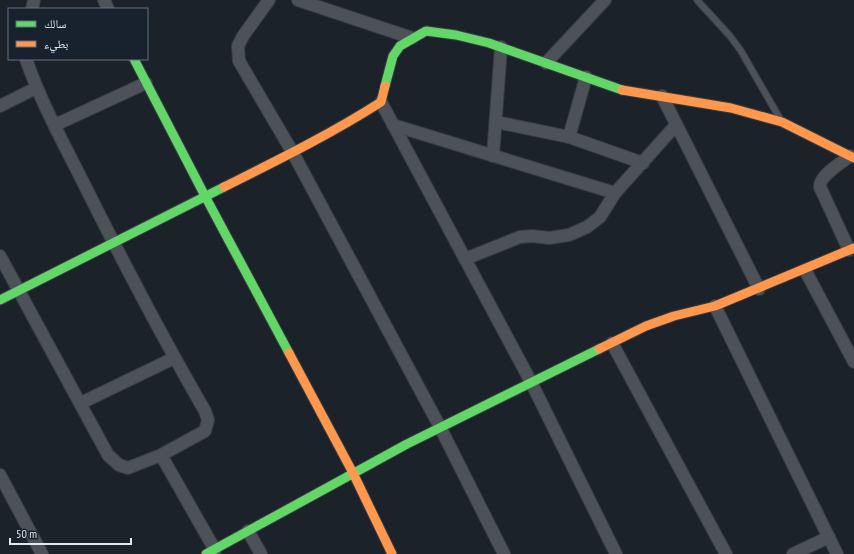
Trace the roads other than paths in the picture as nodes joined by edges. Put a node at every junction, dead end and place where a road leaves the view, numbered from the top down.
1 (269, 0) edge
2 (298, 0) edge
3 (605, 0) edge
4 (697, 0) edge
5 (412, 38) junction
6 (501, 47) junction
7 (26, 60) edge
8 (135, 60) edge
9 (546, 63) junction
10 (586, 77) junction
11 (146, 82) junction
12 (36, 88) junction
13 (662, 96) junction
14 (381, 102) junction
15 (0, 106) edge
16 (496, 122) junction
17 (782, 122) junction
18 (55, 125) junction
19 (676, 125) junction
20 (393, 126) junction
21 (569, 137) junction
22 (293, 153) junction
23 (493, 156) junction
24 (852, 157) edge
25 (643, 162) junction
26 (615, 193) junction
27 (205, 196) junction
28 (113, 242) junction
29 (851, 249) edge
30 (0, 256) edge
31 (465, 259) junction
32 (805, 270) junction
33 (759, 288) junction
34 (19, 291) junction
35 (0, 300) edge
36 (715, 306) junction
37 (612, 344) junction
38 (174, 358) junction
39 (854, 362) edge
40 (531, 382) junction
41 (81, 403) junction
42 (440, 427) junction
43 (161, 455) junction
44 (353, 473) junction
45 (0, 475) edge
46 (248, 531) junction
47 (829, 537) junction
48 (210, 552) edge
49 (722, 553) edge
50 (42, 554) edge
51 (261, 554) edge
52 (392, 554) edge
53 (504, 554) edge
54 (616, 554) edge
55 (793, 554) edge
56 (837, 554) edge

1 - 22 street
2 - 5 street
3 - 9 street
4 - 17 lane
5 - 6 street
5 - 14 street
6 - 9 street
6 - 16 street
7 - 12 street
8 - 11 street
9 - 10 street
10 - 13 street
10 - 21 street
11 - 18 street
11 - 27 street
12 - 15 street
12 - 18 street
13 - 17 street
13 - 19 street
14 - 20 street
14 - 22 street
16 - 21 street
16 - 23 street
17 - 24 street
18 - 28 street
19 - 25 street
19 - 33 street
20 - 23 street
20 - 31 street
21 - 25 street
22 - 27 street
22 - 42 street
23 - 26 street
24 - 29 street
25 - 26 street
26 - 31 street
27 - 28 street
27 - 44 street
28 - 34 street
28 - 38 street
29 - 32 street
30 - 34 street
31 - 40 street
32 - 33 street
32 - 39 street
33 - 36 street
34 - 35 street
34 - 41 street
36 - 37 street
36 - 47 street
37 - 40 street
37 - 49 street
38 - 41 street
38 - 43 street
40 - 42 street
40 - 54 street
41 - 43 street
42 - 44 street
42 - 53 street
43 - 48 street
44 - 46 street
44 - 52 street
45 - 50 street
46 - 48 street
46 - 51 street
47 - 55 street
47 - 56 street

